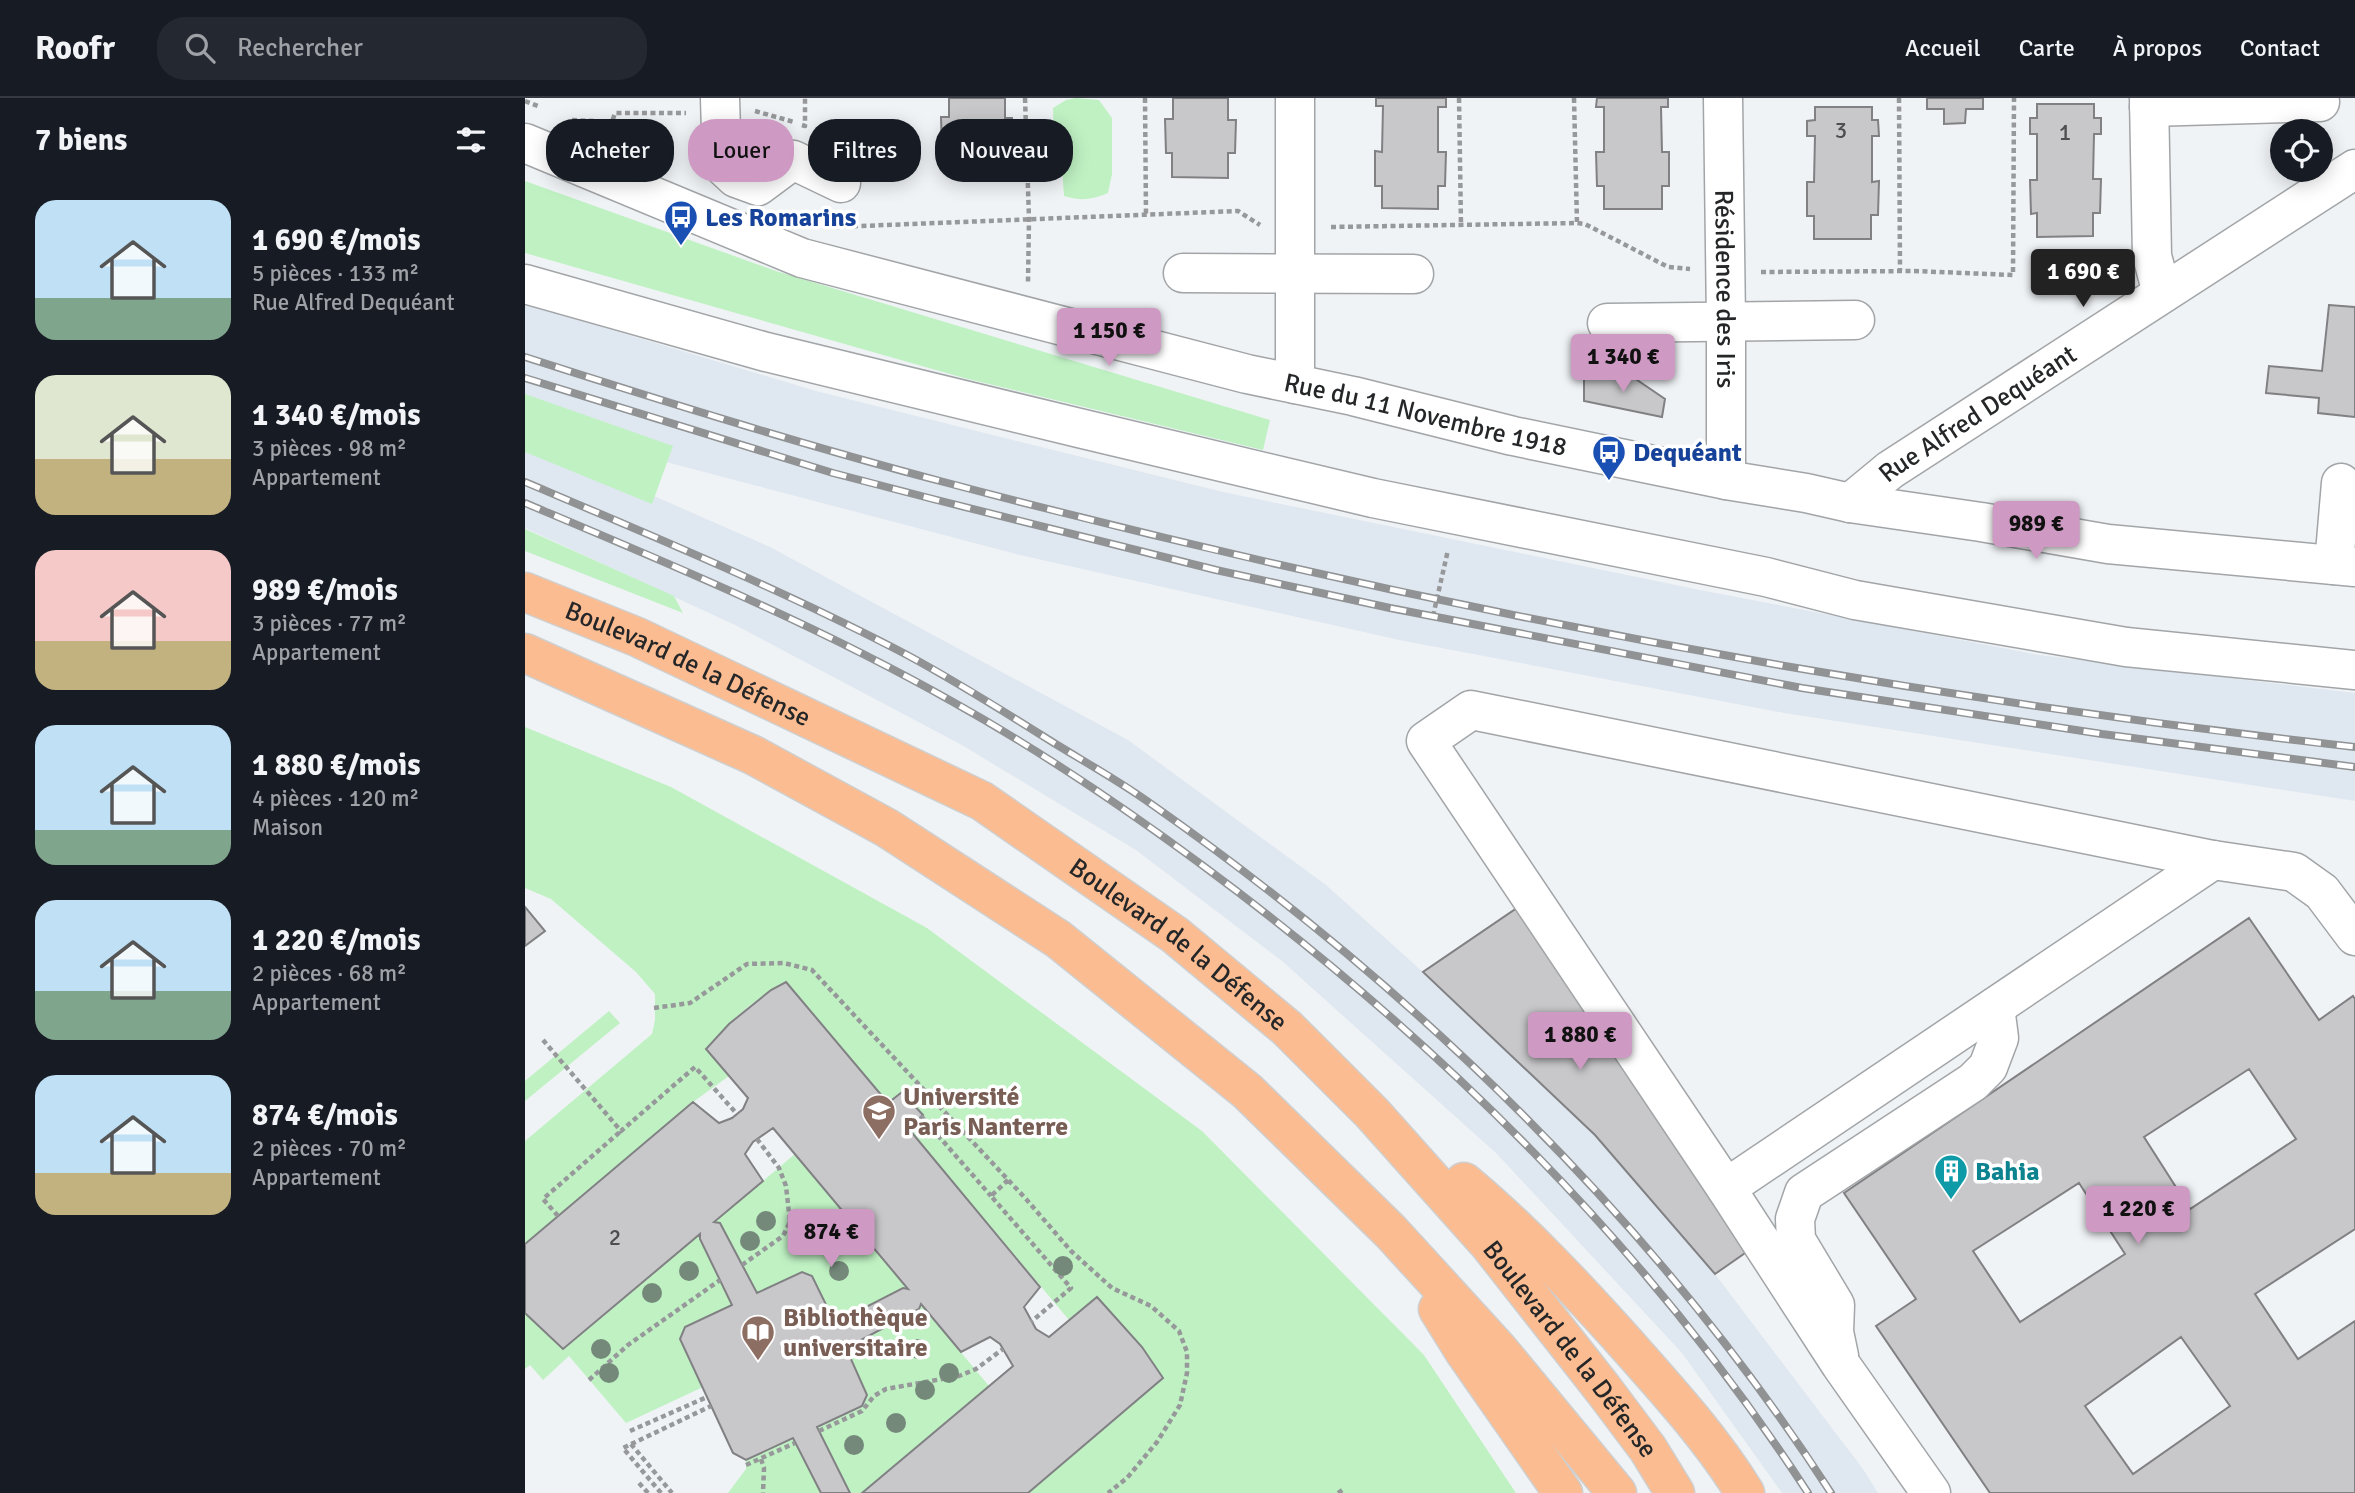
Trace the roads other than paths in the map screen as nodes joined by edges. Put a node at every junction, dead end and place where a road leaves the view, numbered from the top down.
1 (1295, 98) edge
2 (1723, 98) edge
3 (2149, 102) edge
4 (2320, 102) dead end
5 (720, 103) edge
6 (525, 144) edge
7 (2355, 169) edge
8 (841, 183) dead end
9 (1183, 273) dead end
10 (1295, 274) junction
11 (1414, 274) dead end
12 (525, 284) edge
13 (2162, 293) junction
14 (1855, 320) dead end
15 (1727, 322) junction
16 (1607, 323) dead end
17 (1295, 384) junction
18 (1726, 480) junction
19 (2341, 483) dead end
20 (1850, 503) junction
21 (2344, 566) edge
22 (525, 570) edge
23 (525, 592) edge
24 (525, 653) edge
25 (2355, 670) edge
26 (525, 674) edge
27 (753, 755) junction
28 (982, 801) junction
29 (2213, 860) junction
30 (2355, 936) edge
31 (1995, 1007) junction
32 (1372, 1114) junction
33 (1916, 1118) junction
34 (1875, 1162) junction
35 (1726, 1188) junction
36 (1391, 1232) junction
37 (1841, 1365) junction
38 (1563, 1493) edge
39 (1617, 1493) edge
40 (1675, 1493) edge
41 (1745, 1493) edge
42 (1931, 1493) edge

1 - 10 street
2 - 15 street, Résidence des Iris
3 - 4 street
3 - 13 street
5 - 8 street
6 - 17 street, Rue du 11 Novembre 1918
7 - 13 street, Rue Alfred Dequéant
9 - 10 street
10 - 11 street
10 - 17 street
12 - 25 street
13 - 20 street, Rue Alfred Dequéant
14 - 15 street
15 - 16 street
15 - 18 street, Résidence des Iris
17 - 18 street, Rue du 11 Novembre 1918
18 - 20 street, Rue du 11 Novembre 1918
19 - 21 street
20 - 21 street, Rue du 11 Novembre 1918
22 - 28 highway
23 - 28 highway, Boulevard de la Défense
24 - 27 highway, Boulevard de la Défense
26 - 27 highway
27 - 36 highway, Boulevard de la Défense
28 - 32 highway, Boulevard de la Défense
29 - 30 street
29 - 31 street
29 - 35 street
31 - 33 street
31 - 35 street
32 - 40 highway, Boulevard de la Défense
32 - 41 highway
33 - 34 street
33 - 34 street
34 - 37 street
35 - 37 street
36 - 38 highway
36 - 39 highway, Boulevard de la Défense
37 - 42 street

